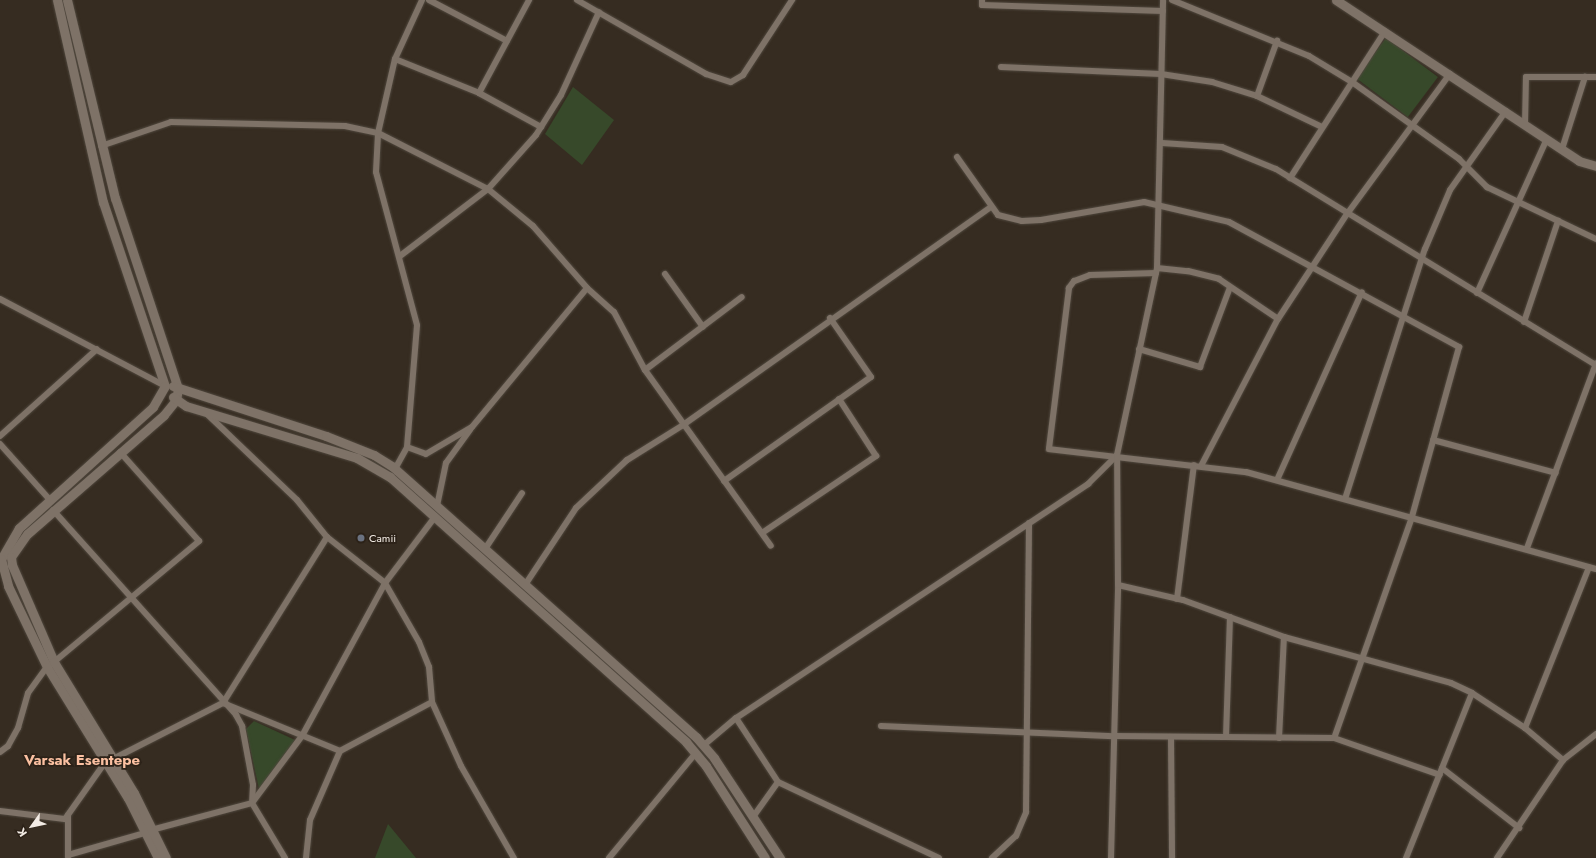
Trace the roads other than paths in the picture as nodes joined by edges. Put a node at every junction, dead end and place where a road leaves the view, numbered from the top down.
1 (57, 0) edge
2 (67, 0) edge
3 (422, 0) edge
4 (429, 0) edge
5 (529, 0) edge
6 (577, 0) edge
7 (792, 0) edge
8 (982, 0) edge
9 (1163, 0) edge
10 (1172, 0) edge
11 (1336, 0) edge
12 (1163, 11) junction
13 (599, 12) junction
14 (1385, 31) junction
15 (507, 41) junction
16 (1277, 41) junction
17 (395, 59) junction
18 (1001, 67) dead end
19 (1161, 74) junction
20 (1450, 74) junction
21 (1596, 76) edge
22 (1585, 77) junction
23 (1352, 82) junction
24 (479, 93) junction
25 (1257, 96) junction
26 (1506, 111) junction
27 (1525, 124) junction
28 (541, 126) junction
29 (1412, 126) junction
30 (1322, 127) junction
31 (378, 133) junction
32 (1547, 139) junction
33 (1162, 143) junction
34 (101, 146) junction
35 (1562, 149) junction
36 (957, 157) dead end
37 (1596, 166) edge
38 (1464, 168) junction
39 (1290, 178) junction
40 (488, 189) junction
41 (1518, 202) junction
42 (1157, 203) junction
43 (991, 207) junction
44 (1347, 214) junction
45 (1558, 221) junction
46 (1596, 239) edge
47 (400, 256) junction
48 (1423, 256) junction
49 (1315, 266) junction
50 (1156, 271) junction
51 (665, 274) dead end
52 (1230, 287) junction
53 (587, 288) junction
54 (1362, 292) junction
55 (1477, 293) junction
56 (742, 297) dead end
57 (2, 301) edge
58 (1405, 316) junction
59 (830, 318) junction
60 (1278, 319) junction
61 (1524, 322) junction
62 (703, 327) junction
63 (96, 349) junction
64 (1139, 349) junction
65 (1596, 364) edge
66 (645, 370) junction
67 (178, 385) junction
68 (165, 386) junction
69 (839, 399) junction
70 (176, 400) junction
71 (204, 410) junction
72 (683, 425) junction
73 (472, 427) junction
74 (128, 431) junction
75 (0, 436) edge
76 (136, 439) junction
77 (1433, 440) junction
78 (0, 444) edge
79 (407, 448) junction
80 (120, 452) junction
81 (1117, 455) junction
82 (1194, 465) junction
83 (1201, 466) junction
84 (395, 469) junction
85 (1556, 473) junction
86 (1277, 480) junction
87 (724, 481) junction
88 (522, 493) dead end
89 (1345, 499) junction
90 (50, 500) junction
91 (437, 506) junction
92 (53, 510) junction
93 (435, 517) junction
94 (1412, 517) junction
95 (1029, 524) junction
96 (762, 534) junction
97 (327, 537) junction
98 (771, 546) dead end
99 (1527, 548) junction
100 (485, 549) junction
101 (0, 559) edge
102 (12, 561) junction
103 (1589, 567) junction
104 (1596, 569) edge
105 (385, 583) junction
106 (525, 585) junction
107 (1118, 586) junction
108 (132, 598) junction
109 (1177, 599) junction
110 (1230, 617) junction
111 (1284, 637) junction
112 (1361, 658) junction
113 (51, 665) junction
114 (1472, 694) junction
115 (432, 702) junction
116 (223, 703) junction
117 (736, 718) junction
118 (881, 726) dead end
119 (1525, 728) junction
120 (1028, 730) junction
121 (1596, 734) edge
122 (302, 736) junction
123 (1114, 736) junction
124 (1172, 736) junction
125 (1226, 737) junction
126 (1279, 738) junction
127 (1334, 738) junction
128 (704, 745) junction
129 (340, 751) junction
130 (0, 752) edge
131 (696, 753) junction
132 (1563, 760) junction
133 (108, 762) junction
134 (1442, 768) junction
135 (1440, 775) junction
136 (778, 782) junction
137 (252, 803) junction
138 (0, 811) edge
139 (68, 815) junction
140 (752, 816) junction
141 (1519, 828) junction
142 (151, 831) junction
143 (68, 856) edge
144 (158, 858) edge
145 (166, 858) edge
146 (284, 858) edge
147 (306, 858) edge
148 (514, 858) edge
149 (609, 858) edge
150 (766, 858) edge
151 (780, 858) edge
152 (939, 858) edge
153 (992, 858) edge
154 (1111, 858) edge
155 (1172, 858) edge
156 (1406, 858) edge
157 (1498, 858) edge

1 - 68 street
2 - 34 street
3 - 17 street
4 - 15 street
5 - 15 street
6 - 13 street
7 - 13 street
8 - 12 street
9 - 12 street
10 - 16 street
11 - 14 street
12 - 19 street
13 - 28 street
14 - 20 street
14 - 23 street
15 - 24 street
16 - 23 street
16 - 25 street
17 - 24 street
17 - 31 street
18 - 19 street
19 - 25 street
19 - 33 street
20 - 26 street
20 - 29 street
21 - 22 street
22 - 27 street
22 - 35 street
23 - 29 street
23 - 30 street
24 - 28 street
25 - 30 street
26 - 27 street
26 - 38 street
27 - 32 street
28 - 40 street
29 - 38 street
29 - 44 street
30 - 39 street
31 - 34 street
31 - 40 street
31 - 47 street
32 - 35 street
32 - 41 street
33 - 39 street
33 - 42 street
34 - 67 street
35 - 37 street
36 - 43 street
38 - 41 street
38 - 48 street
39 - 44 street
40 - 47 street
40 - 53 street
41 - 45 street
41 - 55 street
42 - 43 street
42 - 49 street
42 - 50 street
43 - 59 street
44 - 48 street
44 - 49 street
45 - 46 street
45 - 61 street
47 - 79 street
48 - 55 street
48 - 58 street
49 - 54 street
49 - 60 street
50 - 52 street
50 - 64 street
50 - 81 street
51 - 62 street
52 - 60 street
52 - 64 street
53 - 66 street
53 - 73 street
54 - 58 street
54 - 86 street
55 - 61 street
56 - 62 street
57 - 63 street
58 - 77 street
58 - 89 street
59 - 69 street
59 - 72 street
60 - 83 street
61 - 65 street
62 - 66 street
63 - 68 street
63 - 75 street
64 - 81 street
65 - 85 street
66 - 72 street
67 - 68 street
67 - 70 street
67 - 84 street
68 - 70 street
68 - 74 street
69 - 87 street
69 - 96 street
70 - 71 street
70 - 76 street
71 - 93 street
71 - 97 street
72 - 87 street
72 - 106 street
73 - 79 street
73 - 91 street
74 - 76 street
74 - 90 street
76 - 80 street
77 - 85 street
77 - 94 street
78 - 90 street
79 - 84 street
80 - 92 street
80 - 108 street
81 - 82 street
81 - 95 street
81 - 107 street
82 - 83 street
82 - 109 street
83 - 86 street
84 - 91 street
85 - 99 street
86 - 89 street
87 - 96 street
88 - 100 street
89 - 94 street
90 - 101 street
91 - 93 street
91 - 100 street
92 - 102 street
92 - 108 street
93 - 105 street
93 - 131 street
94 - 99 street
94 - 112 street
95 - 117 street
95 - 120 street
96 - 98 street
97 - 105 street
97 - 116 street
99 - 103 street
100 - 106 street
101 - 102 street
101 - 113 street
102 - 113 street
103 - 104 street
103 - 119 street
105 - 115 street
105 - 122 street
106 - 128 street
107 - 109 street
107 - 123 street
108 - 113 street
108 - 116 street
109 - 110 street
110 - 111 street
110 - 125 street
111 - 112 street
111 - 126 street
112 - 114 street
112 - 127 street
113 - 130 street
113 - 133 street
114 - 119 street
114 - 134 street
115 - 129 street
115 - 148 street
116 - 122 street
116 - 133 street
116 - 137 street
117 - 128 street
117 - 136 street
118 - 120 street
119 - 132 street
120 - 123 street
120 - 153 street
121 - 132 street
122 - 129 street
122 - 137 street
123 - 124 street
123 - 154 street
124 - 125 street
124 - 155 street
125 - 126 street
126 - 127 street
127 - 135 street
128 - 131 street
128 - 140 street
129 - 147 street
131 - 149 street
131 - 150 street
132 - 141 street
133 - 139 street
133 - 142 street
134 - 135 street
134 - 141 street
135 - 156 street
136 - 140 street
136 - 152 street
137 - 142 street
137 - 146 street
138 - 139 street
139 - 143 street
140 - 151 street
141 - 157 street
142 - 143 street
142 - 144 street
142 - 145 street

